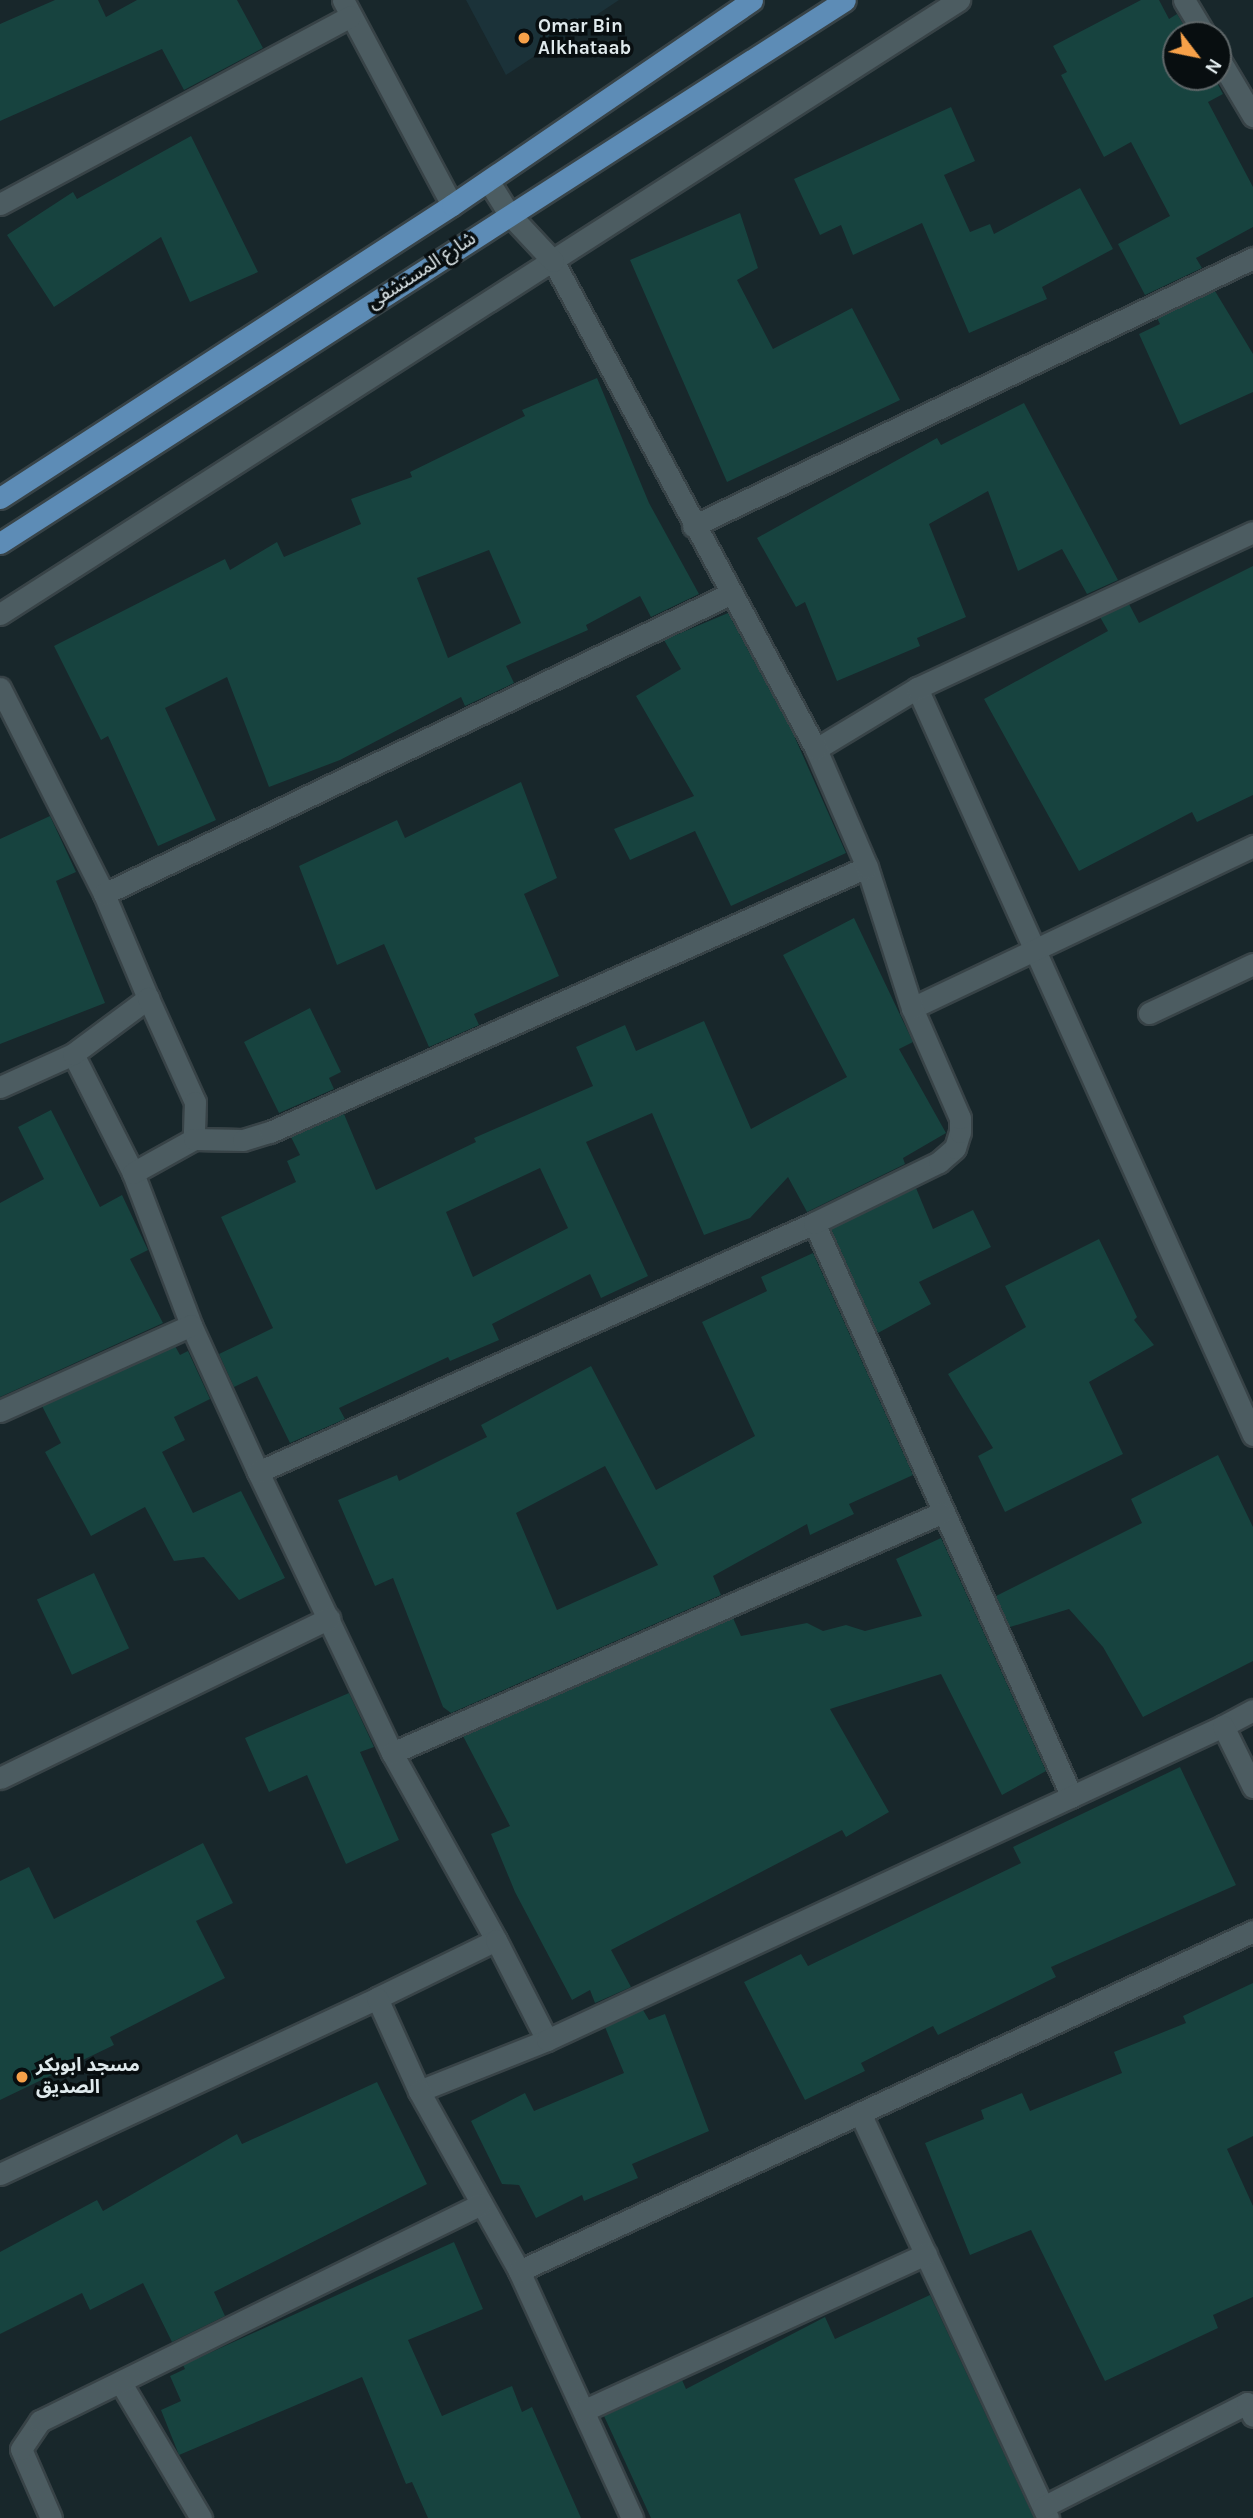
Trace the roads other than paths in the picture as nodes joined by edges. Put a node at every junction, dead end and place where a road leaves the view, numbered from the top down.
1 (752, 0) edge
2 (845, 0) edge
3 (959, 0) edge
4 (1184, 0) edge
5 (346, 8) edge
6 (1197, 21) edge
7 (1232, 81) edge
8 (1253, 116) edge
9 (488, 181) junction
10 (0, 204) edge
11 (452, 205) junction
12 (509, 214) junction
13 (1253, 258) edge
14 (553, 261) junction
15 (0, 498) edge
16 (693, 526) junction
17 (1253, 532) edge
18 (0, 543) edge
19 (732, 593) junction
20 (0, 614) edge
21 (0, 688) edge
22 (917, 688) junction
23 (816, 749) junction
24 (1253, 846) edge
25 (867, 867) junction
26 (104, 894) junction
27 (1035, 951) junction
28 (1253, 964) edge
29 (148, 998) junction
30 (912, 1008) junction
31 (1149, 1013) dead end
32 (73, 1054) junction
33 (0, 1087) edge
34 (194, 1139) junction
35 (133, 1173) junction
36 (814, 1223) junction
37 (191, 1325) junction
38 (0, 1412) edge
39 (1253, 1435) edge
40 (258, 1472) junction
41 (941, 1513) junction
42 (329, 1618) junction
43 (1253, 1710) edge
44 (1223, 1726) junction
45 (392, 1753) junction
46 (0, 1778) edge
47 (1253, 1787) edge
48 (1072, 1797) junction
49 (1253, 1931) edge
50 (496, 1940) junction
51 (377, 1998) junction
52 (547, 2040) junction
53 (419, 2091) junction
54 (860, 2113) junction
55 (0, 2174) edge
56 (481, 2204) junction
57 (926, 2254) junction
58 (519, 2271) junction
59 (122, 2385) junction
60 (1251, 2406) edge
61 (585, 2410) junction
62 (1046, 2513) edge
63 (51, 2518) edge
64 (201, 2518) edge
65 (632, 2518) edge

1 - 9 main road, شارع المستشفى
2 - 12 main road, شارع المستشفى
3 - 14 street
4 - 6 street
5 - 10 street
5 - 11 street
7 - 8 street
9 - 11 main road, شارع المستشفى
9 - 12 street
11 - 15 main road, شارع المستشفى
12 - 14 street
12 - 18 main road, شارع المستشفى
13 - 16 street
14 - 16 street
14 - 20 street
16 - 19 street
17 - 22 street
19 - 23 street
19 - 26 street
21 - 26 street
22 - 23 street
22 - 27 street
23 - 25 street
24 - 27 street
25 - 30 street
25 - 34 street
26 - 29 street
27 - 30 street
27 - 39 street
28 - 31 street
29 - 32 street
29 - 34 street
30 - 36 street
32 - 33 street
32 - 35 street
34 - 35 street
35 - 37 street
36 - 40 street
36 - 41 street
37 - 38 street
37 - 40 street
40 - 42 street
41 - 45 street
41 - 48 street
42 - 45 street
42 - 46 street
43 - 44 street
44 - 47 street
44 - 48 street
45 - 50 street
48 - 52 street
49 - 54 street
50 - 51 street
50 - 52 street
51 - 53 street
51 - 55 street
52 - 53 street
53 - 56 street
54 - 57 street
54 - 58 street
56 - 58 street
56 - 59 street
57 - 61 street
57 - 62 street
58 - 61 street
59 - 63 street
59 - 64 street
60 - 62 street
61 - 65 street

